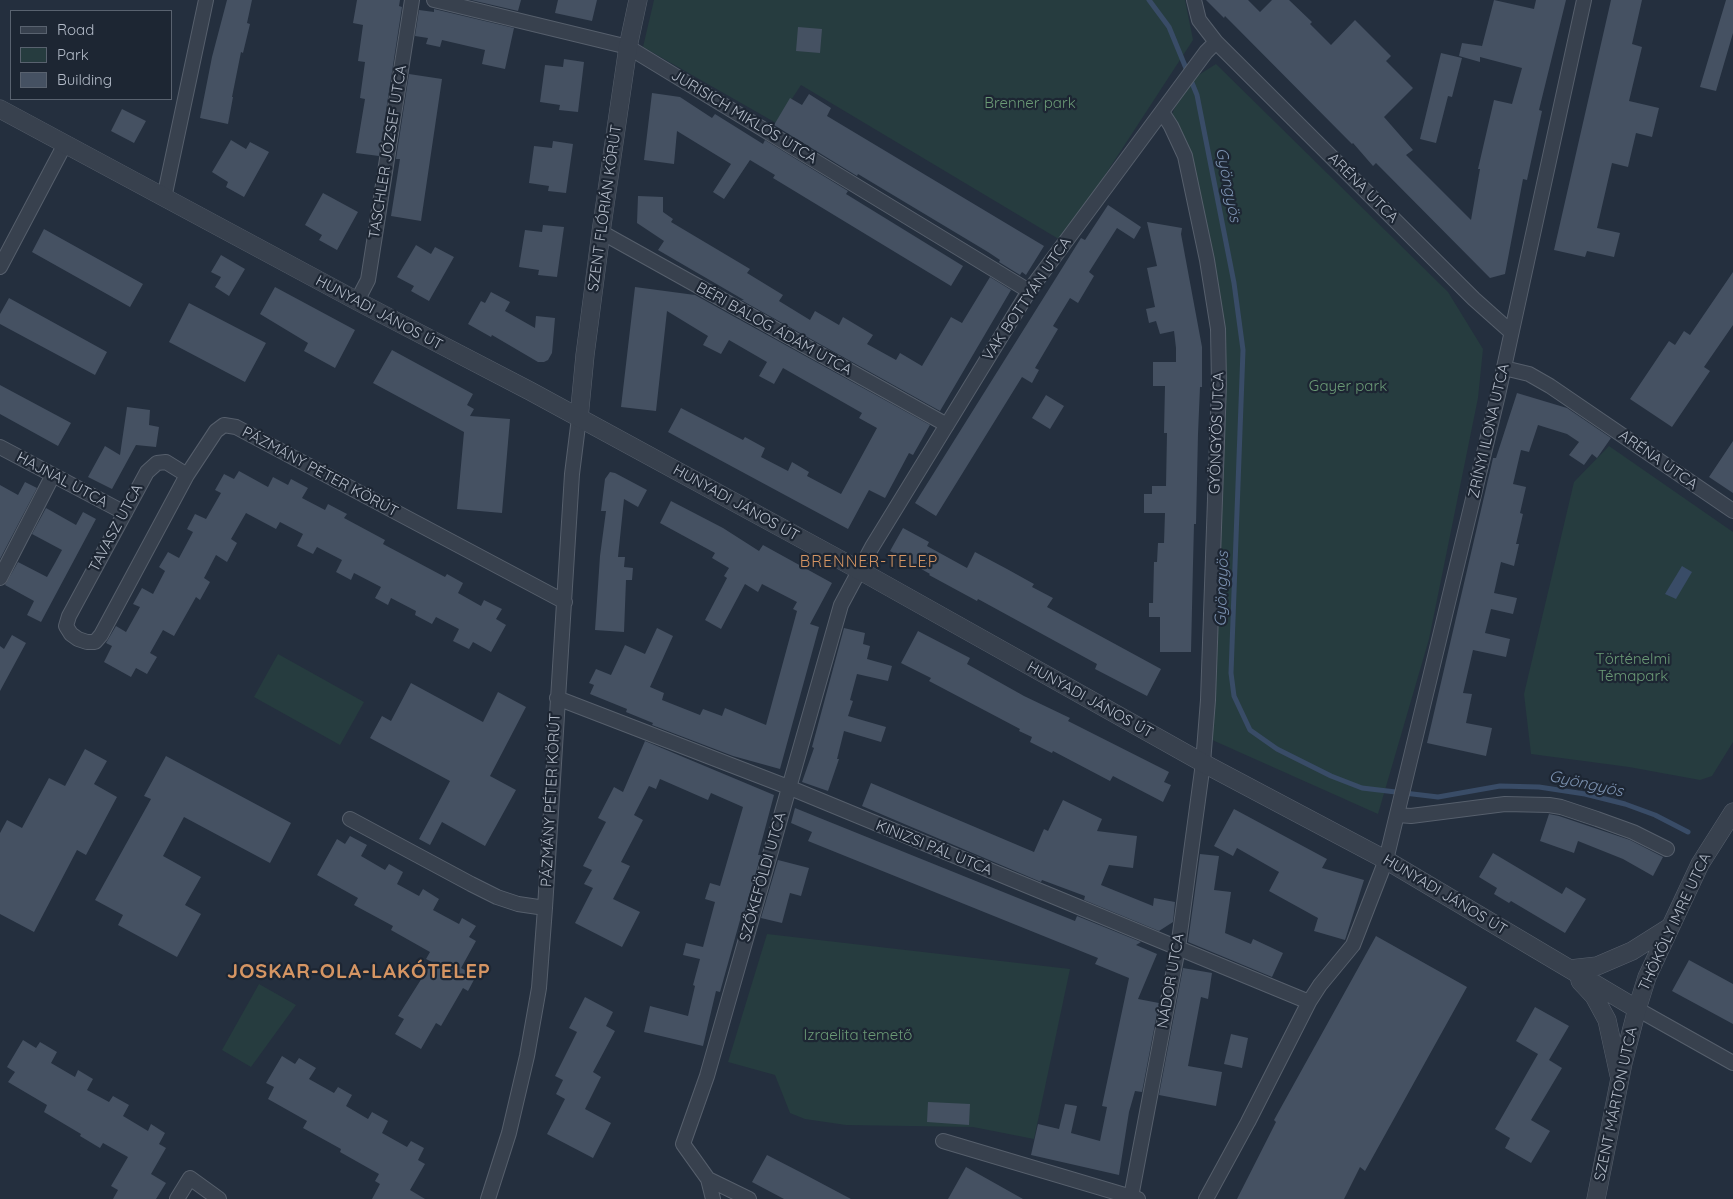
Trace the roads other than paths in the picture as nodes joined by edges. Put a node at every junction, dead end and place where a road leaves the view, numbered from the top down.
1 (206, 0) edge
2 (412, 0) edge
3 (434, 0) edge
4 (638, 0) edge
5 (1194, 0) edge
6 (1584, 0) edge
7 (1216, 42) junction
8 (628, 47) junction
9 (0, 108) edge
10 (1162, 112) junction
11 (65, 144) junction
12 (164, 198) junction
13 (602, 232) junction
14 (0, 267) edge
15 (1029, 291) junction
16 (356, 301) junction
17 (1511, 332) junction
18 (1504, 368) junction
19 (579, 418) junction
20 (946, 425) junction
21 (0, 447) edge
22 (52, 475) junction
23 (187, 475) junction
24 (1733, 512) edge
25 (125, 513) junction
26 (858, 570) junction
27 (0, 578) edge
28 (565, 602) junction
29 (66, 626) joint
30 (557, 698) junction
31 (1202, 763) junction
32 (788, 788) junction
33 (1399, 811) junction
34 (1730, 815) edge
35 (350, 819) dead end
36 (1667, 849) dead end
37 (1386, 860) junction
38 (545, 908) junction
39 (1670, 927) junction
40 (1178, 948) junction
41 (1570, 969) junction
42 (1309, 1002) junction
43 (1636, 1009) junction
44 (1733, 1063) edge
45 (1620, 1080) junction
46 (943, 1141) dead end
47 (708, 1179) junction
48 (1135, 1198) edge
49 (177, 1199) edge
50 (219, 1199) edge
51 (488, 1199) edge
52 (713, 1199) edge
53 (749, 1199) edge
54 (1206, 1199) edge
55 (1596, 1199) edge

1 - 12 street
2 - 16 street, TASCHLER JÓZSEF UTCA
3 - 8 street, JURISICH MIKLÓS UTCA
4 - 8 street, SZENT FLÓRIÁN KÖRÚT
5 - 7 street, ARÉNA UTCA
6 - 17 street, ZRÍNYI ILONA UTCA
7 - 10 street, VAK BOTTYÁN UTCA
7 - 17 street, ARÉNA UTCA
8 - 13 street, SZENT FLÓRIÁN KÖRÚT
8 - 15 street, JURISICH MIKLÓS UTCA
9 - 11 street, HUNYADI JÁNOS ÚT
10 - 15 street, VAK BOTTYÁN UTCA
10 - 31 street, GYÖNGYÖS UTCA
11 - 12 street, HUNYADI JÁNOS ÚT
11 - 14 street
12 - 16 street, HUNYADI JÁNOS ÚT
13 - 19 street, SZENT FLÓRIÁN KÖRÚT
13 - 20 street, BÉRI BALOG ÁDÁM UTCA
15 - 20 street, VAK BOTTYÁN UTCA
16 - 19 street, HUNYADI JÁNOS ÚT
17 - 18 street, ZRÍNYI ILONA UTCA
18 - 24 street, ARÉNA UTCA
18 - 33 street, ZRÍNYI ILONA UTCA
19 - 26 street, HUNYADI JÁNOS ÚT
19 - 28 street, PÁZMÁNY PÉTER KÖRÚT
20 - 26 street, VAK BOTTYÁN UTCA
21 - 22 street, HAJNAL UTCA
22 - 25 street, HAJNAL UTCA
22 - 27 street
23 - 25 street, TAVASZ UTCA
23 - 28 street, PÁZMÁNY PÉTER KÖRÚT
23 - 29 street, PÁZMÁNY PÉTER KÖRÚT
25 - 29 street, TAVASZ UTCA
26 - 31 street, HUNYADI JÁNOS ÚT
26 - 32 street, SZŐKEFÖLDI UTCA
28 - 30 street, PÁZMÁNY PÉTER KÖRÚT
30 - 32 street, KINIZSI PÁL UTCA
30 - 38 street, PÁZMÁNY PÉTER KÖRÚT
31 - 37 street, HUNYADI JÁNOS ÚT
31 - 40 street, NÁDOR UTCA
32 - 40 street, KINIZSI PÁL UTCA
32 - 47 street, SZŐKEFÖLDI UTCA
33 - 36 street
33 - 37 street, ZRÍNYI ILONA UTCA
34 - 39 street, THÖKÖLY IMRE UTCA
35 - 38 street, PÁZMÁNY PÉTER KÖRÚT
37 - 41 street, HUNYADI JÁNOS ÚT
37 - 42 street, ZRÍNYI ILONA UTCA
38 - 51 street, PÁZMÁNY PÉTER KÖRÚT
39 - 41 street
39 - 43 street, THÖKÖLY IMRE UTCA
40 - 42 street, KINIZSI PÁL UTCA
40 - 48 street, NÁDOR UTCA
41 - 43 street, HUNYADI JÁNOS ÚT
41 - 45 street, HUNYADI JÁNOS ÚT
42 - 54 street, ZRÍNYI ILONA UTCA
43 - 44 street
43 - 45 street, SZENT MÁRTON UTCA
45 - 55 street, SZENT MÁRTON UTCA
46 - 48 street
47 - 52 street, SZŐKEFÖLDI UTCA
47 - 53 street, SZŐKEFÖLDI UTCA
49 - 50 street

